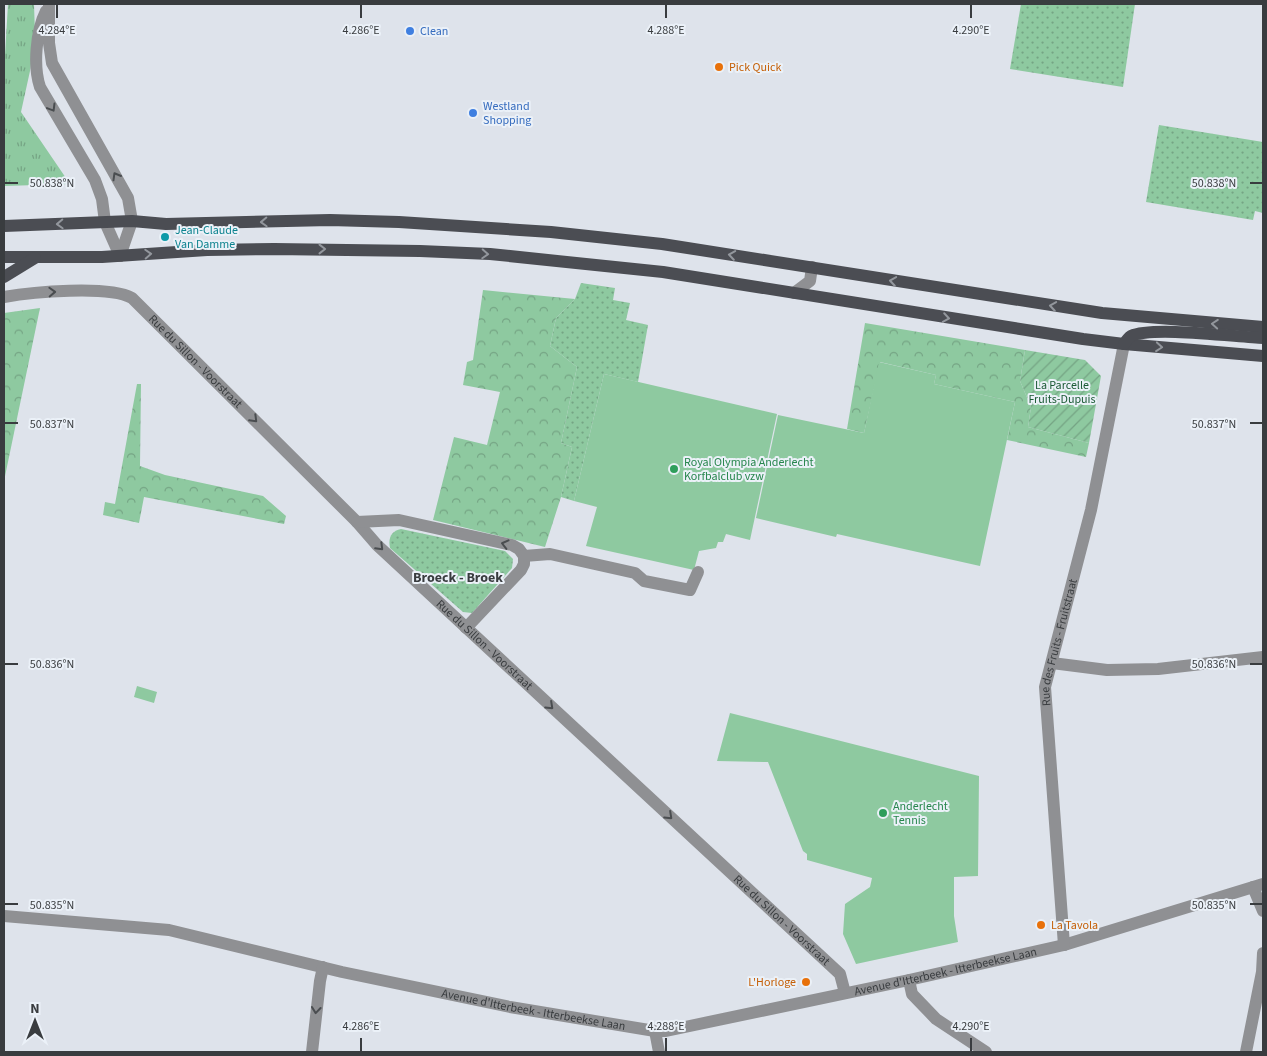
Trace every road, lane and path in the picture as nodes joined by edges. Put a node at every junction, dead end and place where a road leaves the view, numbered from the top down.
1 (48, 5) edge
2 (132, 221) junction
3 (105, 222) junction
4 (4, 226) edge
5 (38, 256) junction
6 (120, 256) junction
7 (4, 257) edge
8 (812, 267) junction
9 (4, 278) edge
10 (794, 293) junction
11 (4, 297) edge
12 (1263, 328) edge
13 (1263, 338) edge
14 (1124, 344) junction
15 (1263, 356) edge
16 (357, 522) junction
17 (524, 556) junction
18 (698, 572) dead end
19 (466, 628) junction
20 (1263, 657) edge
21 (1052, 663) junction
22 (1258, 885) edge
23 (1263, 911) edge
24 (4, 916) edge
25 (1064, 945) junction
26 (1263, 953) edge
27 (323, 967) junction
28 (1262, 971) edge
29 (909, 980) junction
30 (845, 993) junction
31 (656, 1031) junction
32 (312, 1052) edge
33 (659, 1052) edge
34 (986, 1052) edge
35 (1246, 1052) edge

2 -> 1 street
1 -> 3 street
2 - 3 main road
2 - 6 street
8 -> 2 main road
3 -> 4 main road
3 - 6 street
5 - 6 main road
5 - 7 main road
5 - 9 main road
6 -> 10 main road
8 - 10 street
12 -> 8 main road
10 -> 14 main road
11 -> 16 street, Rue du Sillon - Voorstraat
13 - 14 main road
14 -> 15 main road
14 - 21 street, Rue des Fruits - Fruitstraat
17 -> 16 street
16 -> 19 street, Rue du Sillon - Voorstraat
17 - 18 street
17 - 19 street
19 -> 30 street, Rue du Sillon - Voorstraat
20 - 21 street
21 - 25 street, Rue des Fruits - Fruitstraat
22 - 23 street
22 - 25 street, Avenue d'Itterbeek - Itterbeekse Laan
24 - 27 street, Avenue d'Itterbeek - Itterbeekse Laan
25 - 29 street, Avenue d'Itterbeek - Itterbeekse Laan
26 - 28 street
27 - 31 street, Avenue d'Itterbeek - Itterbeekse Laan
27 -> 32 street
28 - 35 street
29 - 30 street, Avenue d'Itterbeek - Itterbeekse Laan
29 - 34 street
30 - 31 street, Avenue d'Itterbeek - Itterbeekse Laan
31 - 33 street

